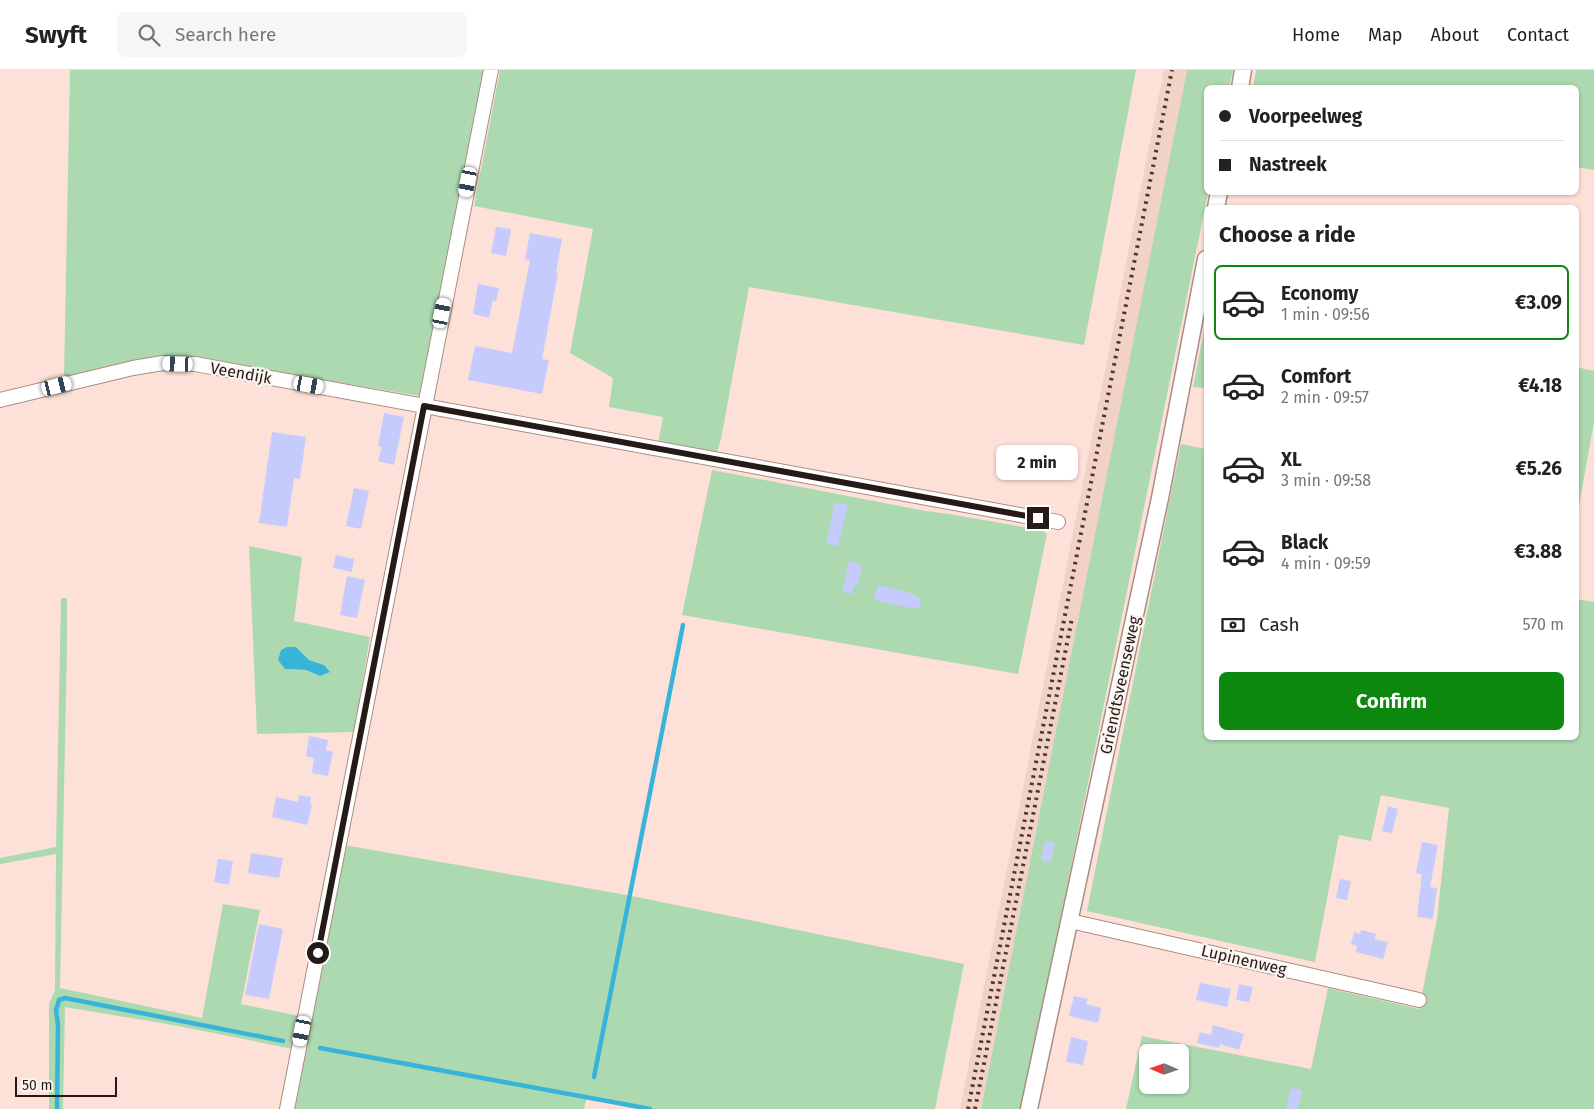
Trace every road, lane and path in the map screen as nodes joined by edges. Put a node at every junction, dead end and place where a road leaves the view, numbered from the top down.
1 (490, 70) edge
2 (1243, 70) edge
3 (1240, 85) edge
4 (1204, 269) edge
5 (0, 400) edge
6 (424, 406) junction
7 (1058, 522) dead end
8 (1070, 921) junction
9 (1419, 1000) dead end
10 (287, 1109) edge
11 (1029, 1109) edge

1 - 6 street
2 - 3 street
4 - 8 street, Griendtsveenseweg
5 - 6 street, Veendijk
6 - 7 street, Veendijk
6 - 10 street
8 - 9 street, Lupinenweg
8 - 11 street, Griendtsveenseweg

